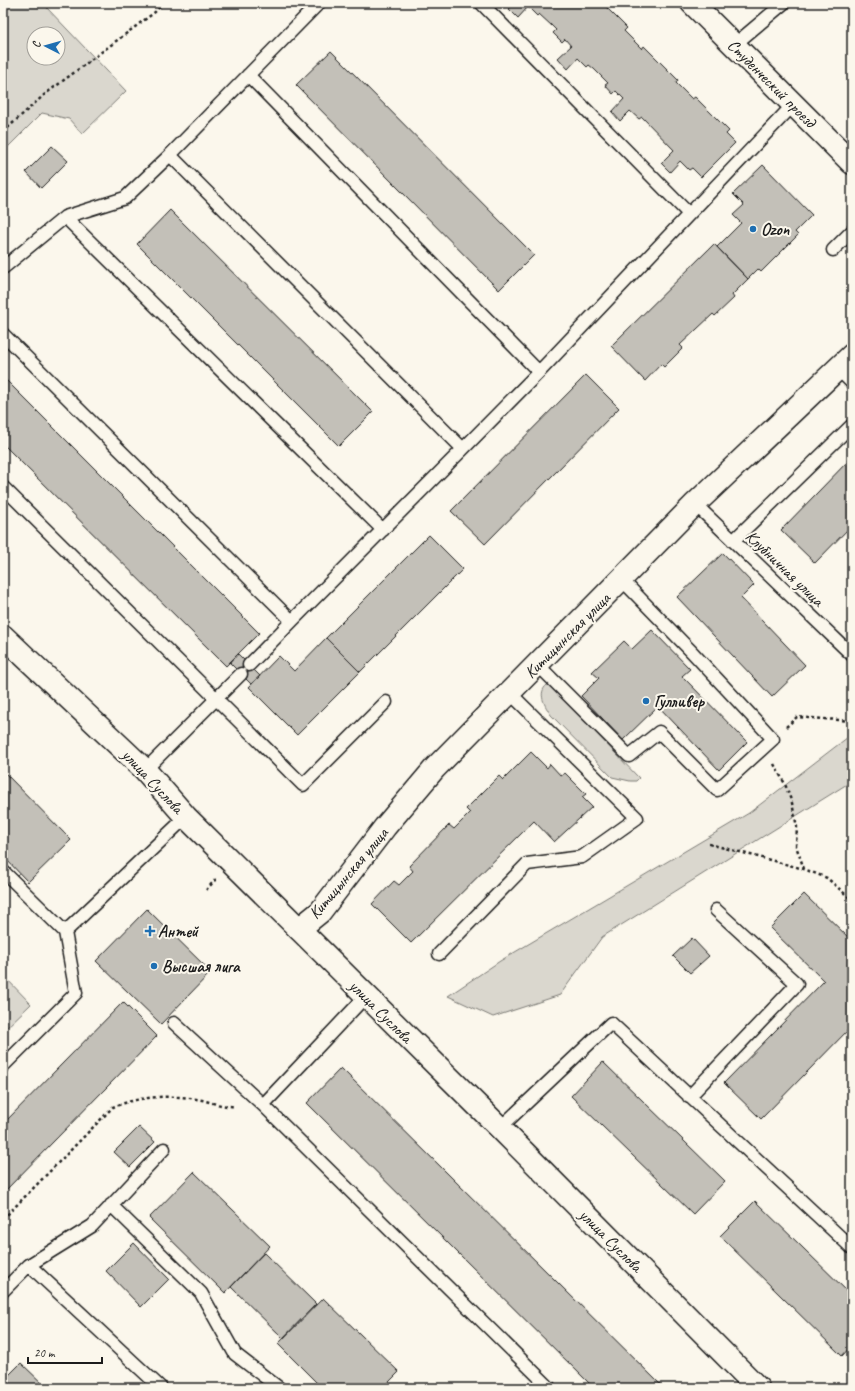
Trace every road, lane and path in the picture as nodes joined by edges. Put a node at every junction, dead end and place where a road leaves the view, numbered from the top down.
1 (163, 3) edge
2 (319, 3) edge
3 (481, 3) edge
4 (692, 3) edge
5 (784, 3) edge
6 (734, 45) junction
7 (248, 75) junction
8 (794, 104) junction
9 (3, 132) edge
10 (170, 155) junction
11 (852, 163) edge
12 (689, 214) junction
13 (65, 217) junction
14 (852, 231) edge
15 (833, 250) dead end
16 (3, 268) edge
17 (3, 334) edge
18 (847, 369) edge
19 (539, 372) junction
20 (852, 424) edge
21 (463, 449) junction
22 (3, 487) edge
23 (696, 504) junction
24 (383, 530) junction
25 (732, 541) junction
26 (622, 580) junction
27 (292, 621) junction
28 (3, 636) edge
29 (852, 656) edge
30 (538, 665) junction
31 (510, 693) junction
32 (215, 699) junction
33 (386, 702) dead end
34 (852, 721) edge
35 (773, 739) junction
36 (145, 770) junction
37 (186, 816) junction
38 (709, 844) dead end
39 (804, 869) junction
40 (3, 871) edge
41 (216, 879) dead end
42 (206, 890) dead end
43 (852, 900) edge
44 (716, 910) dead end
45 (299, 929) junction
46 (65, 932) junction
47 (439, 954) dead end
48 (366, 996) junction
49 (174, 1023) dead end
50 (3, 1066) edge
51 (690, 1097) junction
52 (263, 1105) junction
53 (500, 1128) junction
54 (164, 1149) dead end
55 (111, 1205) junction
56 (3, 1219) edge
57 (851, 1244) edge
58 (29, 1265) junction
59 (3, 1291) edge
60 (161, 1388) edge
61 (279, 1388) edge
62 (550, 1388) edge
63 (758, 1388) edge

1 - 9 path
2 - 7 lane
3 - 12 lane
4 - 6 street, Студенческий проезд
5 - 6 lane
6 - 8 street, Студенческий проезд
7 - 10 lane
7 - 19 lane
8 - 11 street, Студенческий проезд
8 - 12 lane
10 - 13 lane
10 - 21 lane
12 - 19 lane
13 - 16 lane
13 - 24 lane
14 - 15 lane
17 - 27 lane
18 - 23 street, Китицынская улица
19 - 21 lane
20 - 25 lane
21 - 24 lane
22 - 32 lane
23 - 25 lane, Клубничная улица
23 - 26 street, Китицынская улица
24 - 27 lane
25 - 29 lane, Клубничная улица
26 - 30 street, Китицынская улица
26 - 35 lane
27 - 32 lane
28 - 36 street, улица Суслова
30 - 31 street, Китицынская улица
30 - 35 lane
31 - 45 street, Китицынская улица
31 - 47 lane
32 - 33 lane
32 - 36 lane
34 - 35 path
35 - 39 path
36 - 37 street, улица Суслова
37 - 45 street, улица Суслова
37 - 46 lane
38 - 39 path
39 - 43 path
40 - 46 lane
41 - 42 path
44 - 51 lane
45 - 48 street, улица Суслова
46 - 50 lane
48 - 52 lane
48 - 53 street, улица Суслова
49 - 52 lane
51 - 53 lane
51 - 57 lane
52 - 56 path
52 - 62 lane
53 - 63 street, улица Суслова
54 - 55 lane
55 - 58 lane
55 - 61 lane
58 - 59 lane
58 - 60 lane

